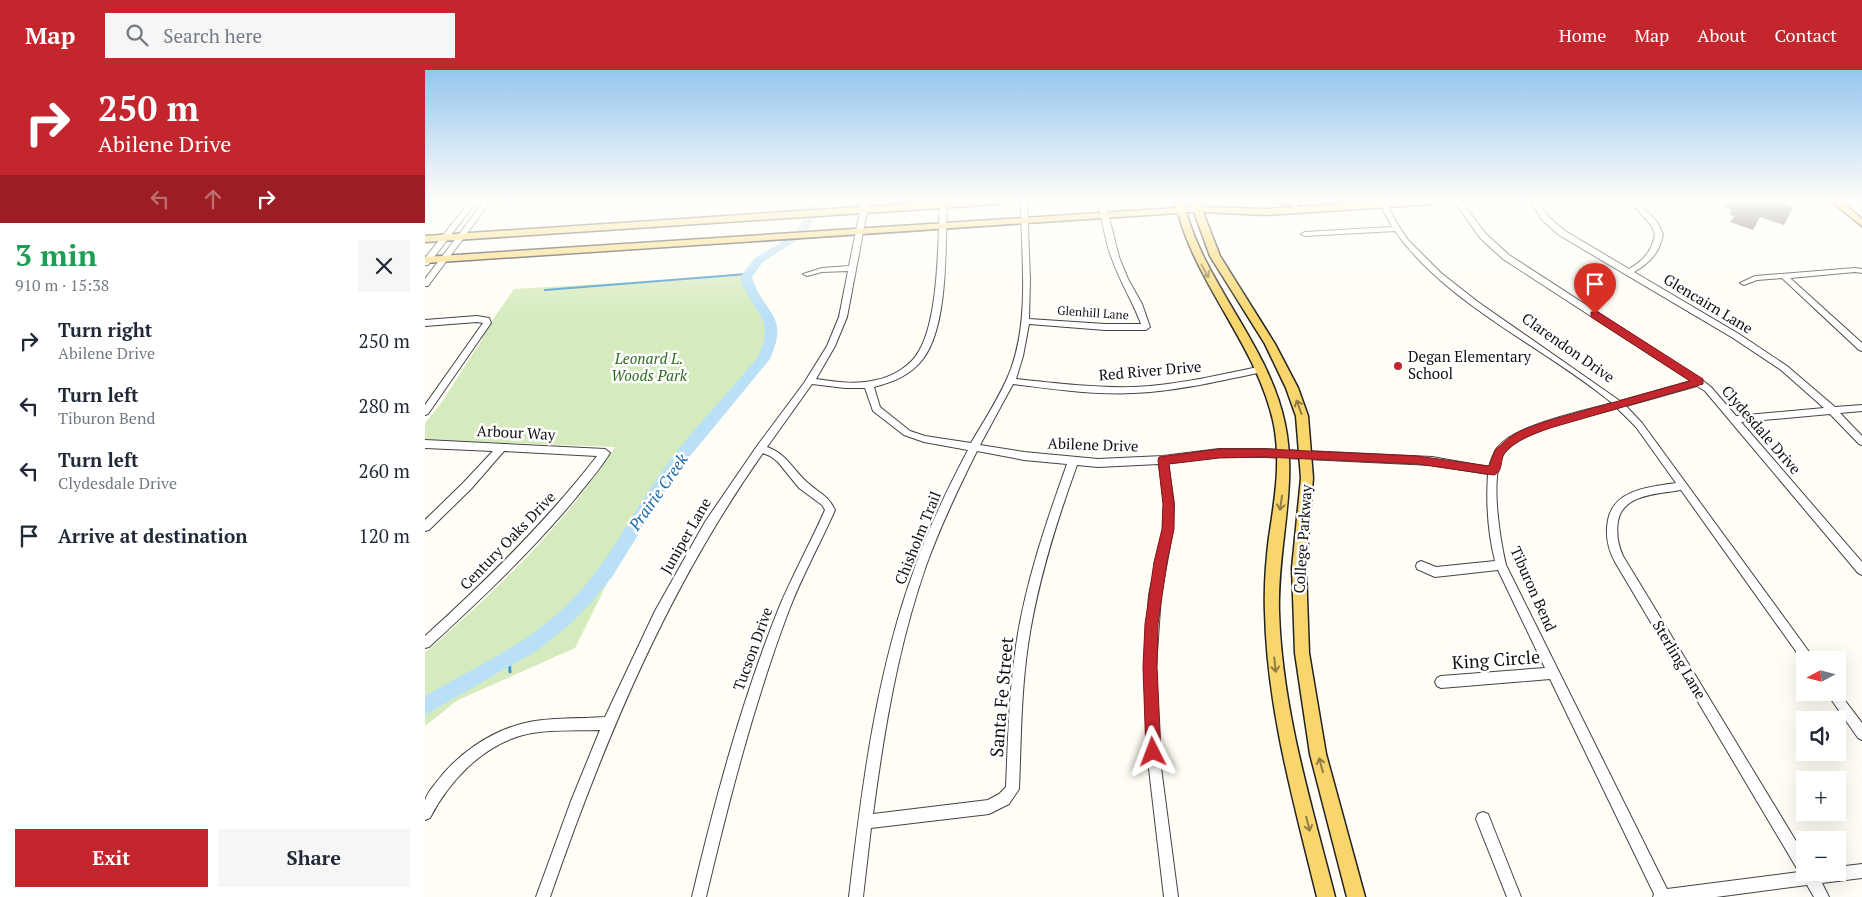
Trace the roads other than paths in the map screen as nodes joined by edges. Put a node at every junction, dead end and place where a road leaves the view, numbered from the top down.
1 (444, 240) edge
2 (459, 240) edge
3 (593, 240) edge
4 (730, 240) edge
5 (858, 240) edge
6 (942, 240) edge
7 (1025, 240) edge
8 (1110, 240) edge
9 (1190, 240) edge
10 (1209, 240) edge
11 (1405, 240) edge
12 (1487, 240) edge
13 (1573, 240) edge
14 (1657, 240) edge
15 (587, 249) junction
16 (445, 259) junction
17 (426, 261) edge
18 (853, 268) junction
19 (1861, 269) edge
20 (1628, 273) junction
21 (807, 274) dead end
22 (1784, 276) junction
23 (1744, 283) dead end
24 (425, 284) edge
25 (1025, 320) junction
26 (425, 323) edge
27 (1862, 348) edge
28 (1262, 369) junction
29 (810, 381) junction
30 (1010, 381) junction
31 (1699, 382) junction
32 (869, 385) junction
33 (1292, 388) junction
34 (1270, 390) junction
35 (1619, 404) junction
36 (1862, 408) edge
37 (1832, 410) junction
38 (425, 412) edge
39 (1734, 419) junction
40 (1862, 442) edge
41 (425, 444) edge
42 (501, 448) junction
43 (974, 448) junction
44 (760, 449) junction
45 (605, 453) joint
46 (1284, 454) junction
47 (1306, 455) junction
48 (1163, 460) junction
49 (1073, 461) junction
50 (1494, 471) junction
51 (1684, 486) junction
52 (425, 527) edge
53 (1501, 565) junction
54 (1421, 566) dead end
55 (1862, 570) edge
56 (425, 643) edge
57 (1803, 651) edge
58 (1554, 673) junction
59 (1441, 682) dead end
60 (1838, 701) edge
61 (608, 723) junction
62 (1862, 734) edge
63 (425, 813) edge
64 (1483, 819) dead end
65 (866, 822) junction
66 (1796, 853) edge
67 (1862, 871) edge
68 (1846, 872) edge
69 (1796, 875) edge
70 (1813, 881) edge
71 (543, 897) edge
72 (699, 897) edge
73 (857, 897) edge
74 (1171, 897) edge
75 (1326, 897) edge
76 (1356, 897) edge
77 (1514, 897) edge
78 (1661, 897) edge
79 (1822, 897) edge

1 - 17 street
2 - 16 street
3 - 15 main road
4 - 15 main road
5 - 18 street, Juniper Lane
6 - 32 street
7 - 25 street, Chisholm Trail
8 - 25 street, Glenhill Lane
9 -> 28 main road, College Parkway
10 - 33 main road, College Parkway
11 - 35 street, Clarendon Drive
12 - 31 street, Clydesdale Drive
13 - 20 street, Glencairn Lane
14 - 20 street
15 - 16 main road
16 - 17 main road
16 - 24 street
18 - 21 street
18 - 29 street, Juniper Lane
19 - 22 street
20 - 37 street, Glencairn Lane
22 - 23 street
22 - 27 street
25 - 30 street, Chisholm Trail
26 - 38 street
28 - 30 street, Red River Drive
28 - 34 main road, College Parkway
29 - 32 street
29 - 44 street, Juniper Lane
30 - 43 street, Chisholm Trail
31 - 35 street, Tiburon Bend
31 - 39 street, Clydesdale Drive
32 - 43 street, Abilene Drive
33 - 34 main road
47 -> 33 main road, College Parkway
34 - 46 main road, College Parkway
35 - 50 street, Tiburon Bend
35 - 51 street, Clarendon Drive
36 - 37 street
37 - 39 street
37 - 40 street, Glencairn Lane
39 - 55 street, Clydesdale Drive
41 - 42 street, Arbour Way
42 - 45 street, Arbour Way
42 - 52 street
43 - 49 street, Abilene Drive
43 - 65 street, Chisholm Trail
44 - 61 street, Juniper Lane
44 - 72 street, Tucson Drive
45 - 56 street, Century Oaks Drive
46 - 47 street, Abilene Drive
46 - 48 street, Abilene Drive
46 -> 75 main road, College Parkway
47 - 50 street, Abilene Drive
76 -> 47 main road, College Parkway
48 - 49 street, Abilene Drive
48 - 74 street
49 - 65 street, Santa Fe Street
50 - 53 street, Tiburon Bend
51 - 57 street, Clarendon Drive
51 - 66 street, Sterling Lane
53 - 54 street
53 - 58 street, Tiburon Bend
58 - 59 street, King Circle
58 - 78 street, Tiburon Bend
60 - 62 street
61 - 63 street
61 - 71 street, Juniper Lane
64 - 77 street
65 - 73 street, Chisholm Trail
67 - 68 street
69 - 78 street
70 - 79 street, Sterling Lane

